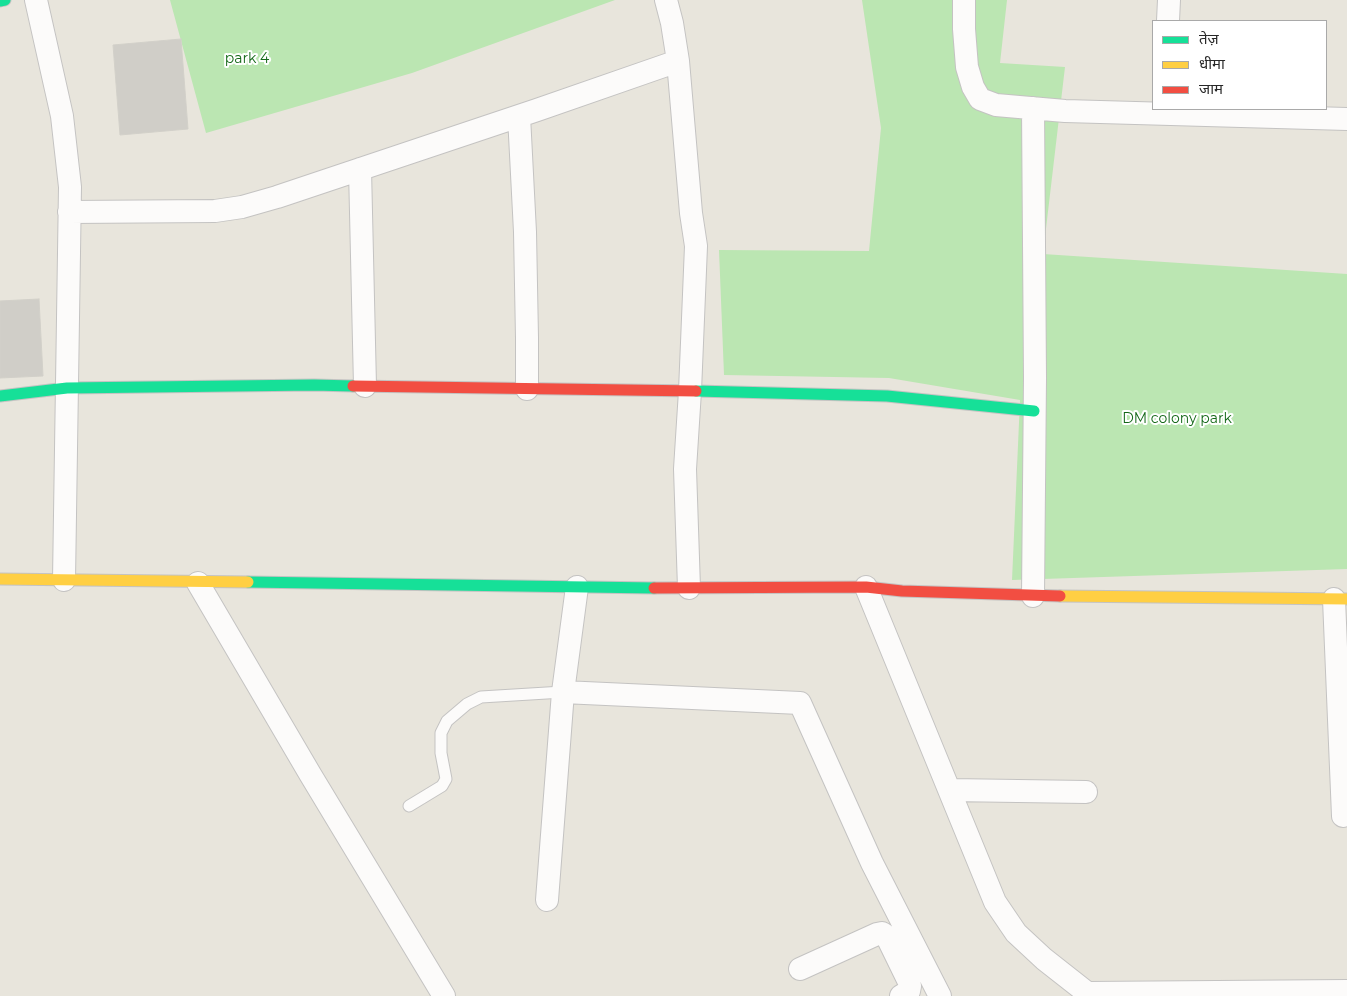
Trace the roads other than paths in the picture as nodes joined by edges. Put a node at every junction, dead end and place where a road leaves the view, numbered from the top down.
1 (5, 0) edge
2 (36, 0) edge
3 (666, 0) edge
4 (964, 0) edge
5 (1169, 0) edge
6 (0, 1) edge
7 (1168, 20) edge
8 (678, 61) junction
9 (1033, 108) junction
10 (1167, 111) edge
11 (519, 116) junction
12 (1347, 118) edge
13 (360, 169) junction
14 (69, 212) junction
15 (365, 386) junction
16 (67, 388) junction
17 (527, 389) junction
18 (690, 391) junction
19 (0, 396) edge
20 (1034, 411) junction
21 (0, 579) edge
22 (64, 580) junction
23 (198, 583) junction
24 (576, 587) junction
25 (866, 587) junction
26 (689, 588) junction
27 (1033, 596) junction
28 (1340, 599) edge
29 (563, 692) junction
30 (950, 790) junction
31 (1086, 792) dead end
32 (409, 806) dead end
33 (1342, 816) dead end
34 (547, 900) dead end
35 (800, 969) dead end
36 (1347, 991) edge
37 (1089, 995) edge
38 (444, 996) edge
39 (901, 996) edge
40 (940, 996) edge

1 - 6 street
2 - 14 street
3 - 8 street
4 - 9 street
5 - 7 street
8 - 11 street
8 - 18 street
9 - 10 street
9 - 20 street
10 - 12 street
11 - 13 street
11 - 17 street
13 - 14 street
13 - 15 street
14 - 16 street
15 - 16 street
15 - 17 street
16 - 19 street
16 - 22 street
17 - 18 street
18 - 20 street
18 - 26 street
20 - 27 street
21 - 22 street
22 - 23 street
23 - 24 street
23 - 38 street
24 - 26 street
24 - 29 street
25 - 26 street
25 - 27 street
25 - 30 street
27 - 28 street
28 - 33 street
29 - 32 lane
29 - 34 street
29 - 40 street
30 - 31 street
30 - 37 street
35 - 39 street
36 - 37 street

